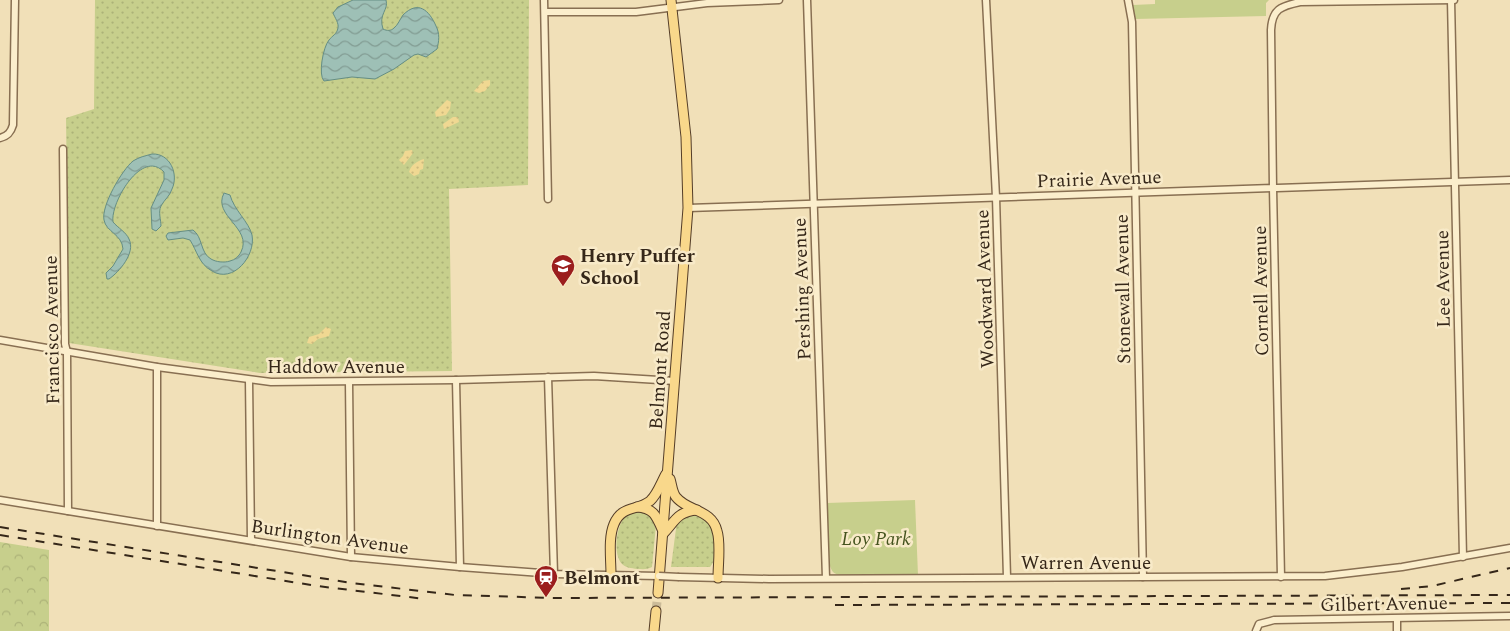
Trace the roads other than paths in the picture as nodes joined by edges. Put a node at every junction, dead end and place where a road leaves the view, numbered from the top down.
1 (15, 0) edge
2 (544, 0) edge
3 (779, 0) edge
4 (807, 0) edge
5 (986, 0) edge
6 (1128, 0) edge
7 (1452, 0) edge
8 (671, 4) edge
9 (545, 12) junction
10 (0, 138) edge
11 (63, 149) dead end
12 (1510, 180) edge
13 (1455, 182) junction
14 (1273, 188) junction
15 (1135, 192) junction
16 (996, 197) junction
17 (548, 199) dead end
18 (813, 204) junction
19 (688, 208) junction
20 (0, 340) edge
21 (67, 352) junction
22 (157, 367) junction
23 (548, 377) junction
24 (249, 380) junction
25 (456, 380) junction
26 (675, 381) junction
27 (349, 382) junction
28 (668, 470) junction
29 (0, 500) edge
30 (634, 507) junction
31 (698, 510) junction
32 (68, 511) junction
33 (157, 526) junction
34 (663, 534) junction
35 (251, 540) junction
36 (1510, 548) edge
37 (351, 557) junction
38 (1463, 557) junction
39 (460, 567) junction
40 (554, 574) junction
41 (611, 575) junction
42 (659, 576) joint
43 (1006, 577) junction
44 (1143, 577) junction
45 (1281, 577) junction
46 (718, 578) junction
47 (826, 578) junction
48 (658, 593) tunnel mouth
49 (656, 611) tunnel mouth
50 (1510, 616) edge
51 (1397, 619) junction
52 (654, 631) edge
53 (1256, 631) edge
54 (1397, 631) edge

1 - 10 street
2 - 9 street
3 - 8 street
4 - 18 street, Pershing Avenue
5 - 16 street, Woodward Avenue
6 - 15 street, Stonewall Avenue
7 - 13 street, Lee Avenue
7 - 14 street, Cornell Avenue
8 - 9 street
8 - 19 main road, Belmont Road
9 - 17 street
11 - 21 street, Francisco Avenue
12 - 13 street, Prairie Avenue
13 - 14 street, Prairie Avenue
13 - 38 street, Lee Avenue
14 - 15 street, Prairie Avenue
14 - 45 street, Cornell Avenue
15 - 16 street, Prairie Avenue
15 - 44 street, Stonewall Avenue
16 - 18 street, Prairie Avenue
16 - 43 street, Woodward Avenue
18 - 19 street, Prairie Avenue
18 - 47 street, Pershing Avenue
19 - 26 main road, Belmont Road
20 - 21 street, Haddow Avenue
21 - 22 street, Haddow Avenue
21 - 32 street, Francisco Avenue
22 - 24 street, Haddow Avenue
22 - 33 street
23 - 25 street, Haddow Avenue
23 - 26 street, Haddow Avenue
23 - 40 street
24 - 27 street, Haddow Avenue
24 - 35 street
25 - 27 street, Haddow Avenue
25 - 39 street
26 - 28 main road, Belmont Road
27 - 37 street
28 - 30 main road
28 - 31 main road
28 - 34 main road, Belmont Road
29 - 32 street, Burlington Avenue
30 - 34 main road
30 - 41 main road
31 - 34 main road
31 - 46 main road
32 - 33 street, Burlington Avenue
33 - 35 street, Burlington Avenue
34 - 48 main road, Belmont Road
35 - 37 street, Burlington Avenue
36 - 38 street, Warren Avenue
37 - 39 street, Burlington Avenue
38 - 45 street, Warren Avenue
39 - 40 street, Burlington Avenue
40 - 41 street, Burlington Avenue
41 - 42 street, Burlington Avenue
42 - 46 street, Warren Avenue, bridge
43 - 44 street, Warren Avenue
43 - 47 street, Warren Avenue
44 - 45 street, Warren Avenue
46 - 47 street, Warren Avenue
49 - 52 main road
50 - 51 street, Gilbert Avenue
51 - 53 street, Gilbert Avenue
51 - 54 street

